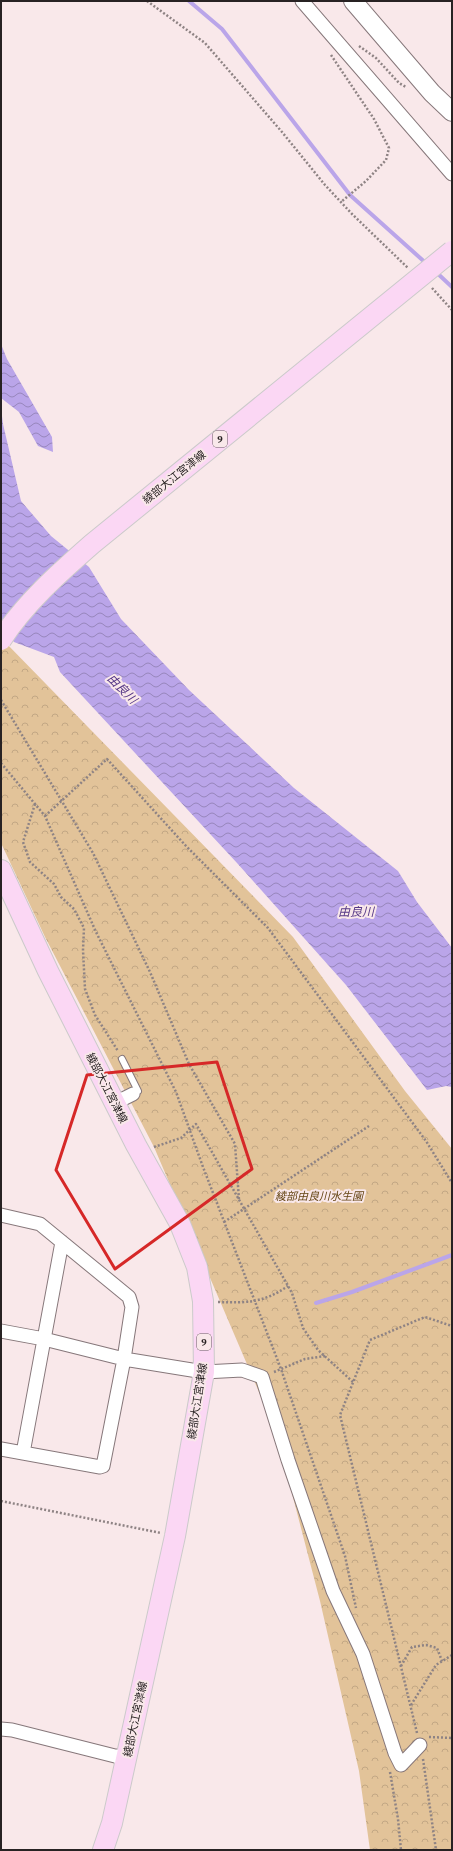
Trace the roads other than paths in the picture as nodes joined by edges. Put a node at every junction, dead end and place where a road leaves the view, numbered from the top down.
1 (302, 1) edge
2 (353, 1) edge
3 (451, 110) edge
4 (452, 174) edge
5 (452, 251) edge
6 (1, 640) edge
7 (1, 870) edge
8 (122, 1059) road end
9 (133, 1094) joint
10 (115, 1103) junction
11 (1, 1215) edge
12 (62, 1242) junction
13 (1, 1331) edge
14 (44, 1339) junction
15 (124, 1359) junction
16 (204, 1372) junction
17 (1, 1449) edge
18 (24, 1453) junction
19 (1, 1729) edge
20 (419, 1741) road end
21 (127, 1758) junction
22 (103, 1850) edge

1 - 4 street
2 - 3 street
5 - 6 main road, 綾部大江宮津線 / 9, bridge
7 - 10 main road, 綾部大江宮津線 / 9
8 - 9 lane
9 - 10 street
10 - 16 main road, 綾部大江宮津線 / 9
11 - 12 street
12 - 14 street
12 - 15 street
13 - 14 street
14 - 15 street
14 - 18 street
15 - 16 street
15 - 18 street
16 - 20 street
16 - 21 main road, 綾部大江宮津線 / 9
17 - 18 street
19 - 21 street
21 - 22 main road, 綾部大江宮津線 / 9

